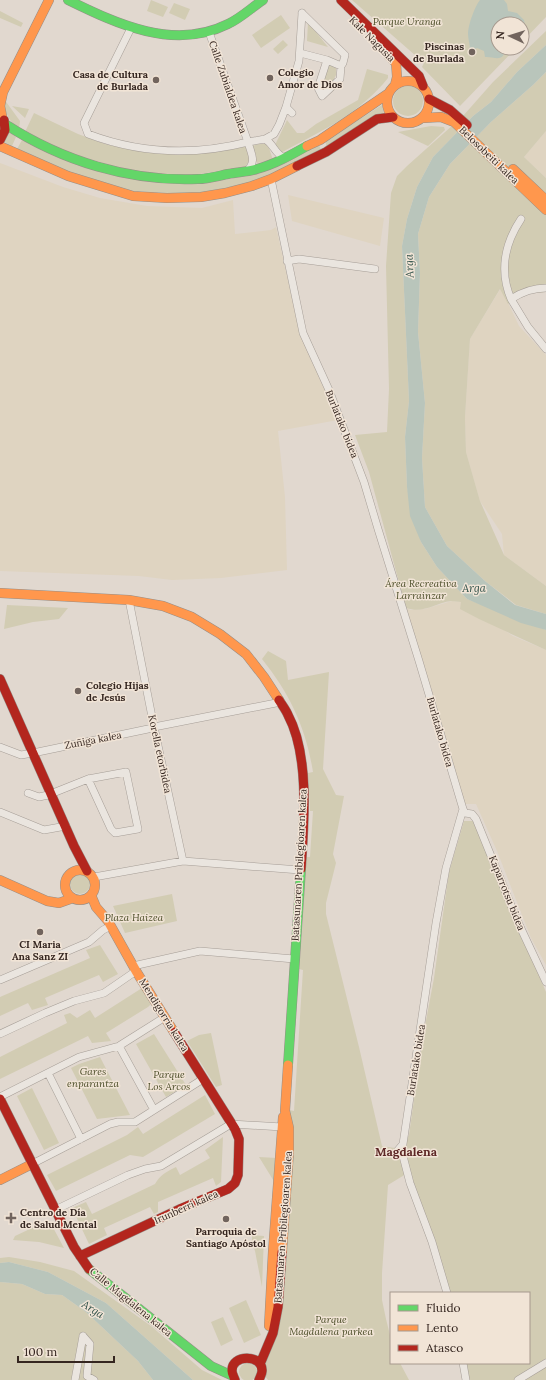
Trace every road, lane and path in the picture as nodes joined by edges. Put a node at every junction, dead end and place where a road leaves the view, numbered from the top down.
1 (48, 0) edge
2 (68, 0) edge
3 (263, 0) edge
4 (332, 0) edge
5 (341, 0) edge
6 (131, 28) junction
7 (209, 32) junction
8 (300, 53) junction
9 (326, 60) junction
10 (341, 66) junction
11 (396, 84) junction
12 (423, 86) junction
13 (1, 93) edge
14 (388, 93) junction
15 (430, 99) junction
16 (286, 106) junction
17 (292, 113) dead end
18 (448, 114) junction
19 (393, 117) junction
20 (2, 118) edge
21 (424, 118) junction
22 (265, 139) junction
23 (0, 140) edge
24 (248, 142) junction
25 (0, 146) edge
26 (285, 158) junction
27 (502, 162) junction
28 (247, 171) junction
29 (271, 180) junction
30 (546, 200) edge
31 (546, 210) edge
32 (521, 219) dead end
33 (287, 261) junction
34 (375, 270) dead end
35 (546, 288) edge
36 (511, 299) junction
37 (546, 349) edge
38 (0, 593) edge
39 (129, 600) junction
40 (0, 679) edge
41 (281, 702) junction
42 (154, 727) junction
43 (0, 747) edge
44 (33, 753) junction
45 (88, 779) junction
46 (28, 793) dead end
47 (51, 794) junction
48 (462, 809) junction
49 (0, 812) edge
50 (66, 826) junction
51 (74, 846) junction
52 (183, 861) junction
53 (300, 870) junction
54 (71, 873) junction
55 (91, 874) junction
56 (0, 880) edge
57 (66, 891) junction
58 (41, 897) junction
59 (82, 897) junction
60 (111, 926) junction
61 (294, 959) junction
62 (135, 968) junction
63 (0, 980) edge
64 (546, 982) edge
65 (165, 1017) junction
66 (0, 1034) edge
67 (119, 1046) junction
68 (48, 1074) junction
69 (203, 1079) junction
70 (0, 1098) edge
71 (154, 1110) junction
72 (285, 1111) junction
73 (231, 1124) junction
74 (282, 1127) junction
75 (80, 1139) junction
76 (32, 1164) junction
77 (0, 1180) edge
78 (55, 1210) junction
79 (80, 1256) junction
80 (447, 1292) edge
81 (269, 1342) junction
82 (264, 1353) junction
83 (250, 1357) junction
84 (546, 1363) edge
85 (260, 1364) junction
86 (463, 1364) edge
87 (234, 1365) junction
88 (210, 1366) junction
89 (234, 1378) edge
90 (262, 1379) edge
91 (75, 1380) edge
92 (94, 1380) edge
93 (466, 1380) edge
94 (518, 1380) edge

1 - 13 street
2 - 6 street
3 - 7 street
4 - 11 street, Kale Nagusia
5 - 12 street, Kale Nagusia
6 - 7 street
6 - 24 street
7 - 24 street, Calle Zubialdea kalea
8 - 9 street
8 - 10 street
8 - 16 street
9 - 10 street
9 - 10 street
11 - 12 street
11 - 14 street
12 - 15 street
13 - 20 street
14 - 19 street
14 - 26 street
15 - 18 street, Belosobeiti kalea
15 - 21 street
16 - 17 street
16 - 22 street
18 - 21 street
18 - 27 street, Belosobeiti kalea
19 - 21 street
19 - 29 street
20 - 23 street
20 - 28 street
22 - 24 street, Calle Zubialdea kalea
22 - 26 street
24 - 28 street, Calle Zubialdea kalea
25 - 29 street
26 - 28 street
27 - 30 street, Belosobeiti kalea
27 - 31 street, Belosobeiti kalea
29 - 33 street, Burlatako bidea
32 - 36 street
33 - 34 street
33 - 48 street, Burlatako bidea
35 - 36 street
36 - 37 street
38 - 39 street, Batasunaren Pribilegioaren kalea
39 - 41 street, Batasunaren Pribilegioaren kalea
39 - 42 street, Korella etorbidea
40 - 44 street
41 - 42 street, Zuñiga kalea
41 - 53 street, Batasunaren Pribilegioaren kalea
42 - 44 street, Zuñiga kalea
42 - 52 street, Korella etorbidea
43 - 44 street, Zuñiga kalea
44 - 47 street
45 - 45 street
45 - 47 street
46 - 47 street
47 - 50 street
48 - 64 street, Kaparrotsu bidea
48 - 80 street, Burlatako bidea
49 - 50 street
50 - 51 street
51 - 54 street
51 - 55 street
52 - 53 street
52 - 55 street
53 - 61 street, Batasunaren Pribilegioaren kalea
54 - 55 street
54 - 57 street
55 - 59 street
56 - 58 street
57 - 58 street
57 - 59 street
58 - 59 street
59 - 60 street, Mendigorria kalea
60 - 62 street, Mendigorria kalea
60 - 63 street
61 - 62 street
61 - 72 street, Batasunaren Pribilegioaren kalea
62 - 65 street, Mendigorria kalea
62 - 66 street
65 - 67 street
65 - 69 street, Mendigorria kalea
67 - 68 street
67 - 71 street
68 - 70 street
68 - 75 street
69 - 71 street
69 - 73 street, Mendigorria kalea
70 - 76 street, Calle Magdalena kalea
71 - 75 street
72 - 74 street, Batasunaren Pribilegioaren kalea
72 - 81 street, Batasunaren Pribilegioaren kalea
73 - 74 street
73 - 78 street
73 - 79 street, Irunberri kalea
74 - 81 street, Batasunaren Pribilegioaren kalea
75 - 76 street
76 - 77 street
76 - 78 street, Calle Magdalena kalea
78 - 79 street, Calle Magdalena kalea
79 - 88 street, Calle Magdalena kalea
81 - 82 street, Batasunaren Pribilegioaren kalea
82 - 83 street
82 - 85 street, Batasunaren Pribilegioaren kalea
83 - 85 street
83 - 87 street
84 - 94 street
85 - 90 street
86 - 93 street
87 - 88 street
87 - 89 street
88 - 89 street, Calle Magdalena kalea
91 - 92 street

